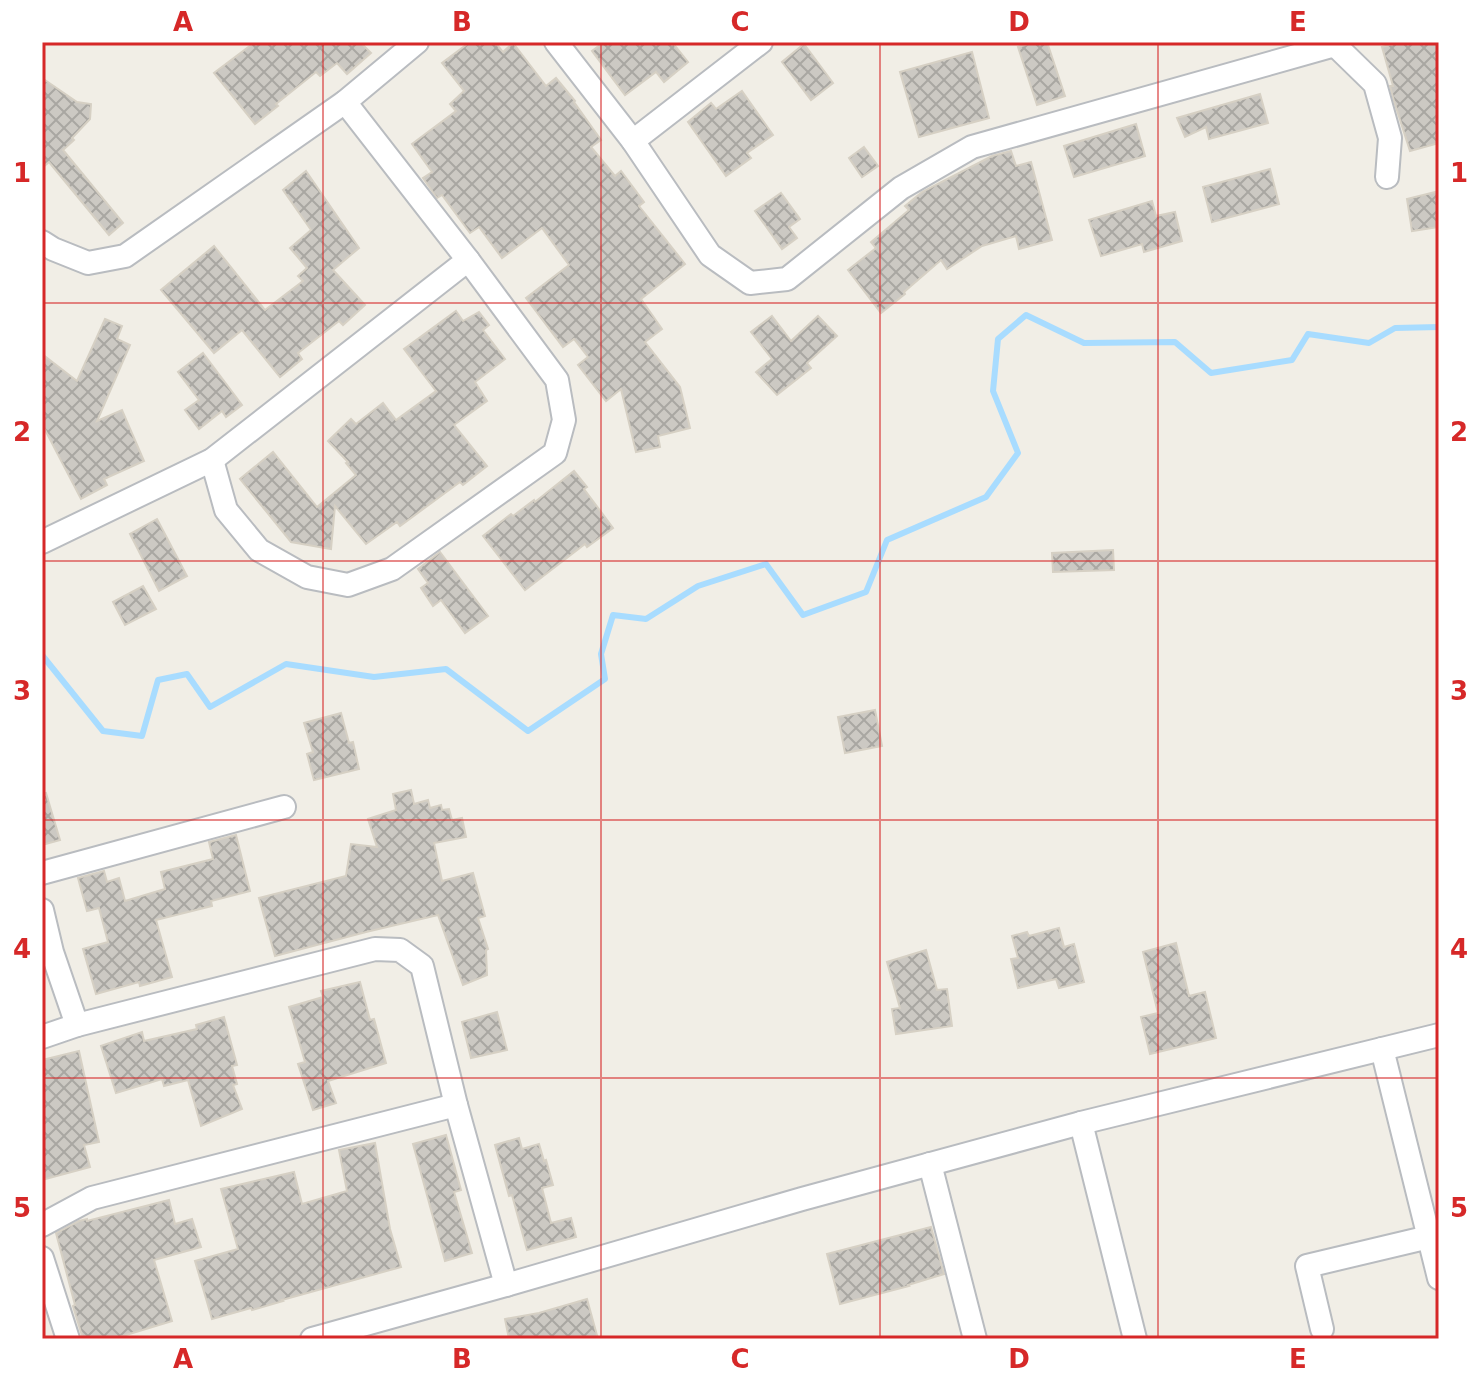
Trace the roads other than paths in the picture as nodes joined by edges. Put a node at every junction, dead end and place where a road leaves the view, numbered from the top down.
1 (417, 42) edge
2 (556, 42) edge
3 (761, 42) edge
4 (1335, 43) edge
5 (345, 102) junction
6 (633, 141) junction
7 (1387, 177) dead end
8 (42, 242) edge
9 (468, 260) junction
10 (212, 460) junction
11 (42, 542) edge
12 (284, 807) dead end
13 (42, 873) edge
14 (42, 910) edge
15 (77, 1025) junction
16 (1439, 1035) edge
17 (42, 1037) edge
18 (1382, 1049) junction
19 (456, 1105) junction
20 (1081, 1123) junction
21 (930, 1164) junction
22 (42, 1225) edge
23 (1429, 1237) junction
24 (42, 1258) edge
25 (1439, 1278) edge
26 (506, 1285) junction
27 (1322, 1329) dead end
28 (325, 1337) edge
29 (68, 1339) edge
30 (975, 1339) edge
31 (1135, 1339) edge

1 - 5 street
2 - 6 street
3 - 6 street
4 - 6 street
4 - 7 street
5 - 8 street
5 - 9 street
9 - 10 street
9 - 10 street
10 - 11 street
12 - 13 street
14 - 15 street
15 - 17 street
15 - 19 street
16 - 18 street
18 - 20 street
18 - 23 street
19 - 22 street
19 - 26 street
20 - 21 street
20 - 31 street
21 - 26 street
21 - 30 street
23 - 25 street
23 - 27 street
24 - 29 street
26 - 28 street

